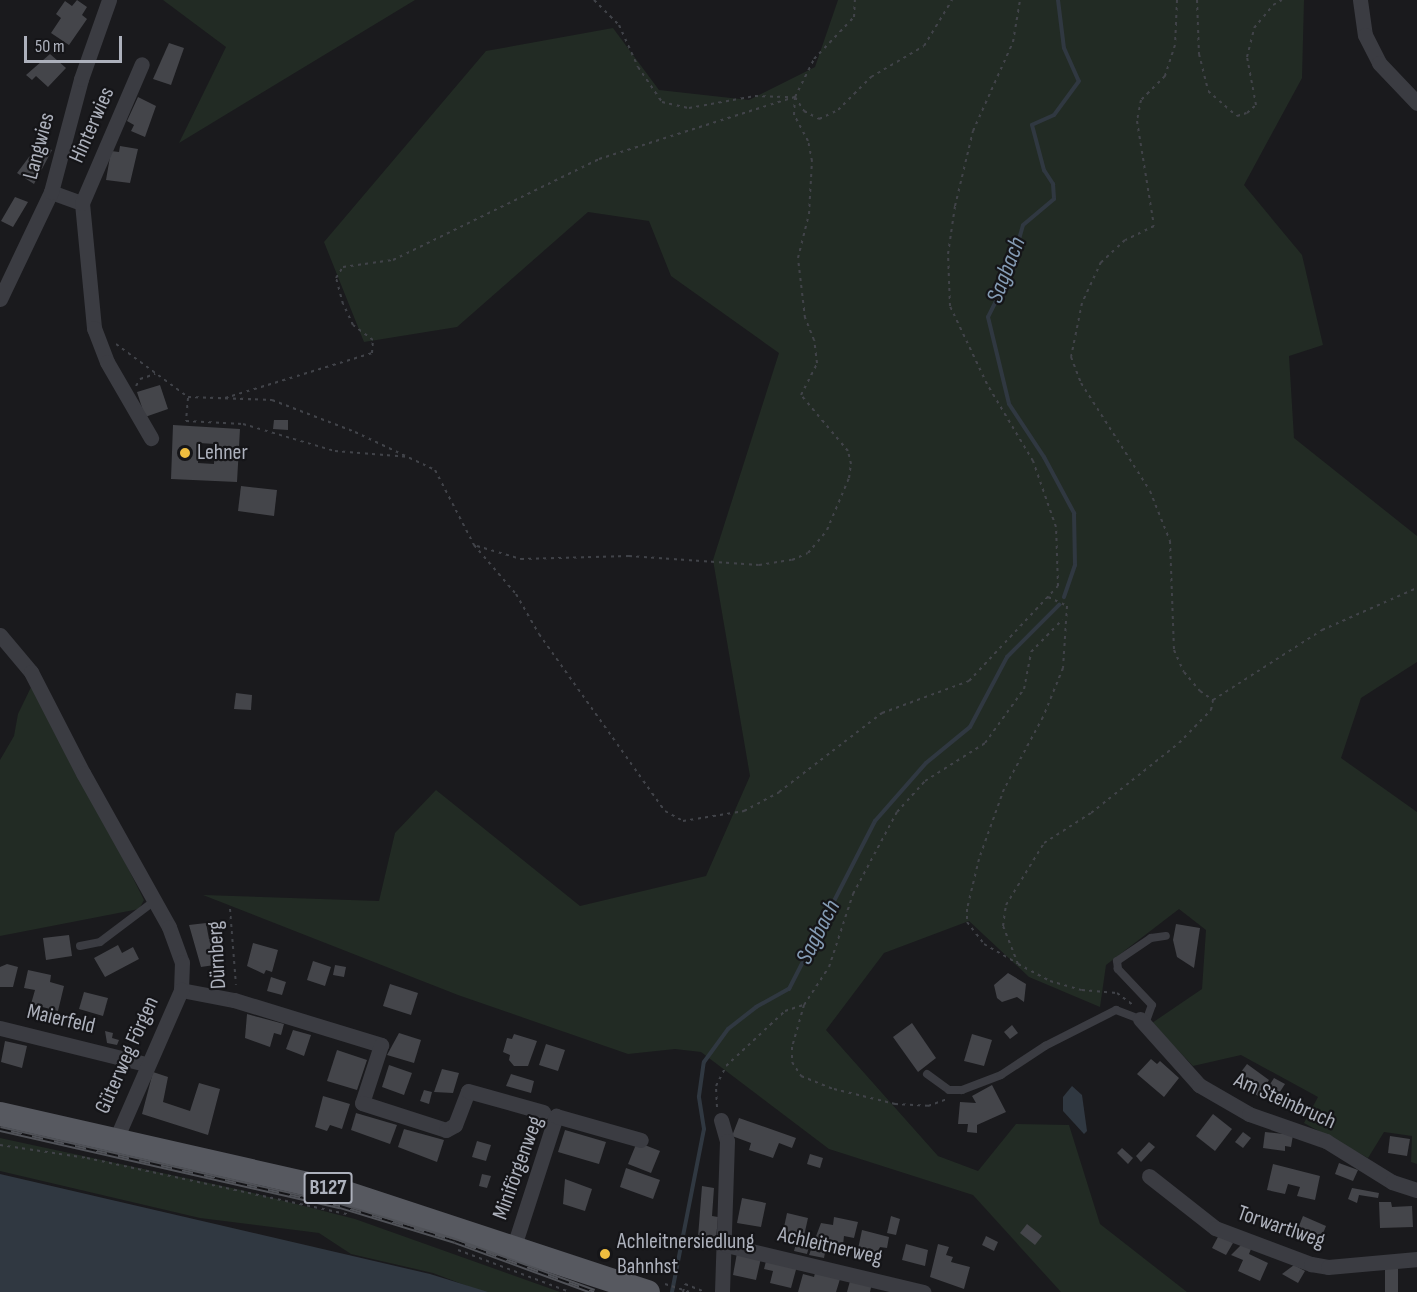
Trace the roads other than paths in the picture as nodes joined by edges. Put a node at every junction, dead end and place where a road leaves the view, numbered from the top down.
1 (109, 0) edge
2 (1360, 0) edge
3 (142, 64) dead end
4 (1417, 103) edge
5 (51, 192) junction
6 (82, 203) junction
7 (0, 299) edge
8 (151, 438) dead end
9 (0, 635) edge
10 (153, 902) junction
11 (1166, 936) dead end
12 (80, 946) dead end
13 (181, 990) junction
14 (1143, 1022) junction
15 (0, 1028) edge
16 (146, 1064) junction
17 (927, 1074) dead end
18 (543, 1112) dead end
19 (0, 1114) edge
20 (721, 1120) road end
21 (116, 1139) junction
22 (641, 1140) dead end
23 (1149, 1176) dead end
24 (1417, 1190) edge
25 (726, 1245) junction
26 (514, 1246) junction
27 (1417, 1258) edge
28 (656, 1288) edge
29 (722, 1292) edge
30 (923, 1292) edge

1 - 5 street, Langwies
2 - 4 street
3 - 6 street, Hinterwies
5 - 6 street
5 - 7 street, Langwies
6 - 8 street
9 - 10 street
10 - 12 lane
10 - 13 street
11 - 14 lane
13 - 16 street, Güterweg Förgen
13 - 18 street
14 - 17 lane
14 - 24 street, Am Steinbruch
15 - 16 street, Maierfeld
16 - 21 street, Güterweg Förgen
19 - 21 main road, B127
20 - 25 street
21 - 26 main road, B127
22 - 26 street, Miniförgenweg
23 - 27 street, Torwartlweg
25 - 29 street
25 - 30 street, Achleitnerweg
26 - 28 main road, B127

